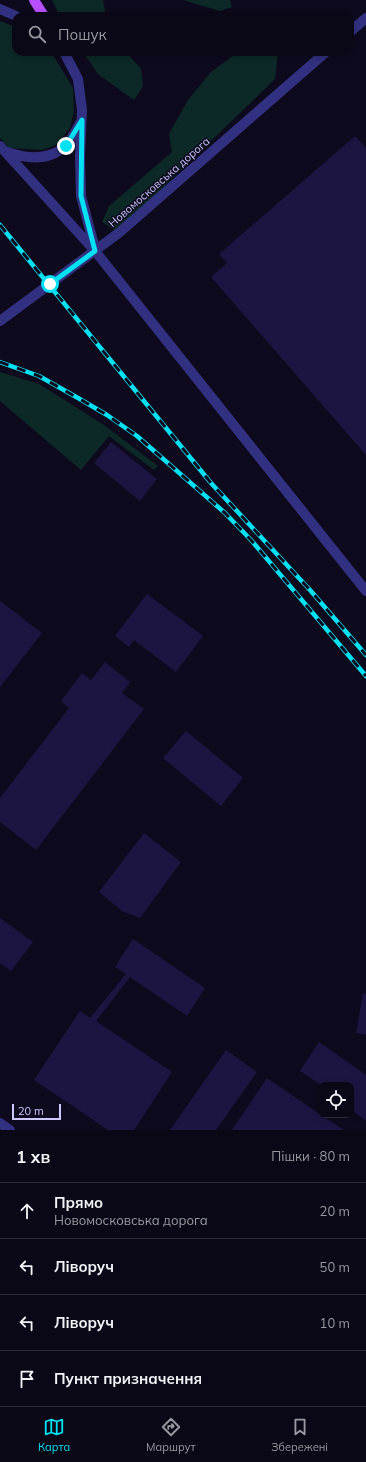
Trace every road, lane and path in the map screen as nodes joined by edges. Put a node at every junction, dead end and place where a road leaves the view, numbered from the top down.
1 (34, 0) edge
2 (0, 9) edge
3 (42, 12) edge
4 (12, 14) edge
5 (366, 18) edge
6 (354, 28) edge
7 (66, 56) edge
8 (321, 56) edge
9 (82, 120) junction
10 (3, 149) edge
11 (95, 251) junction
12 (0, 321) edge
13 (366, 591) edge
14 (0, 1123) edge
15 (10, 1130) edge

1 - 3 main road
2 - 4 street
5 - 6 street
7 - 9 street
8 - 11 street, Новомосковська дорога
9 - 10 street
9 - 11 street
10 - 11 street
11 - 12 street, Новомосковська дорога
11 - 13 street
14 - 15 street

